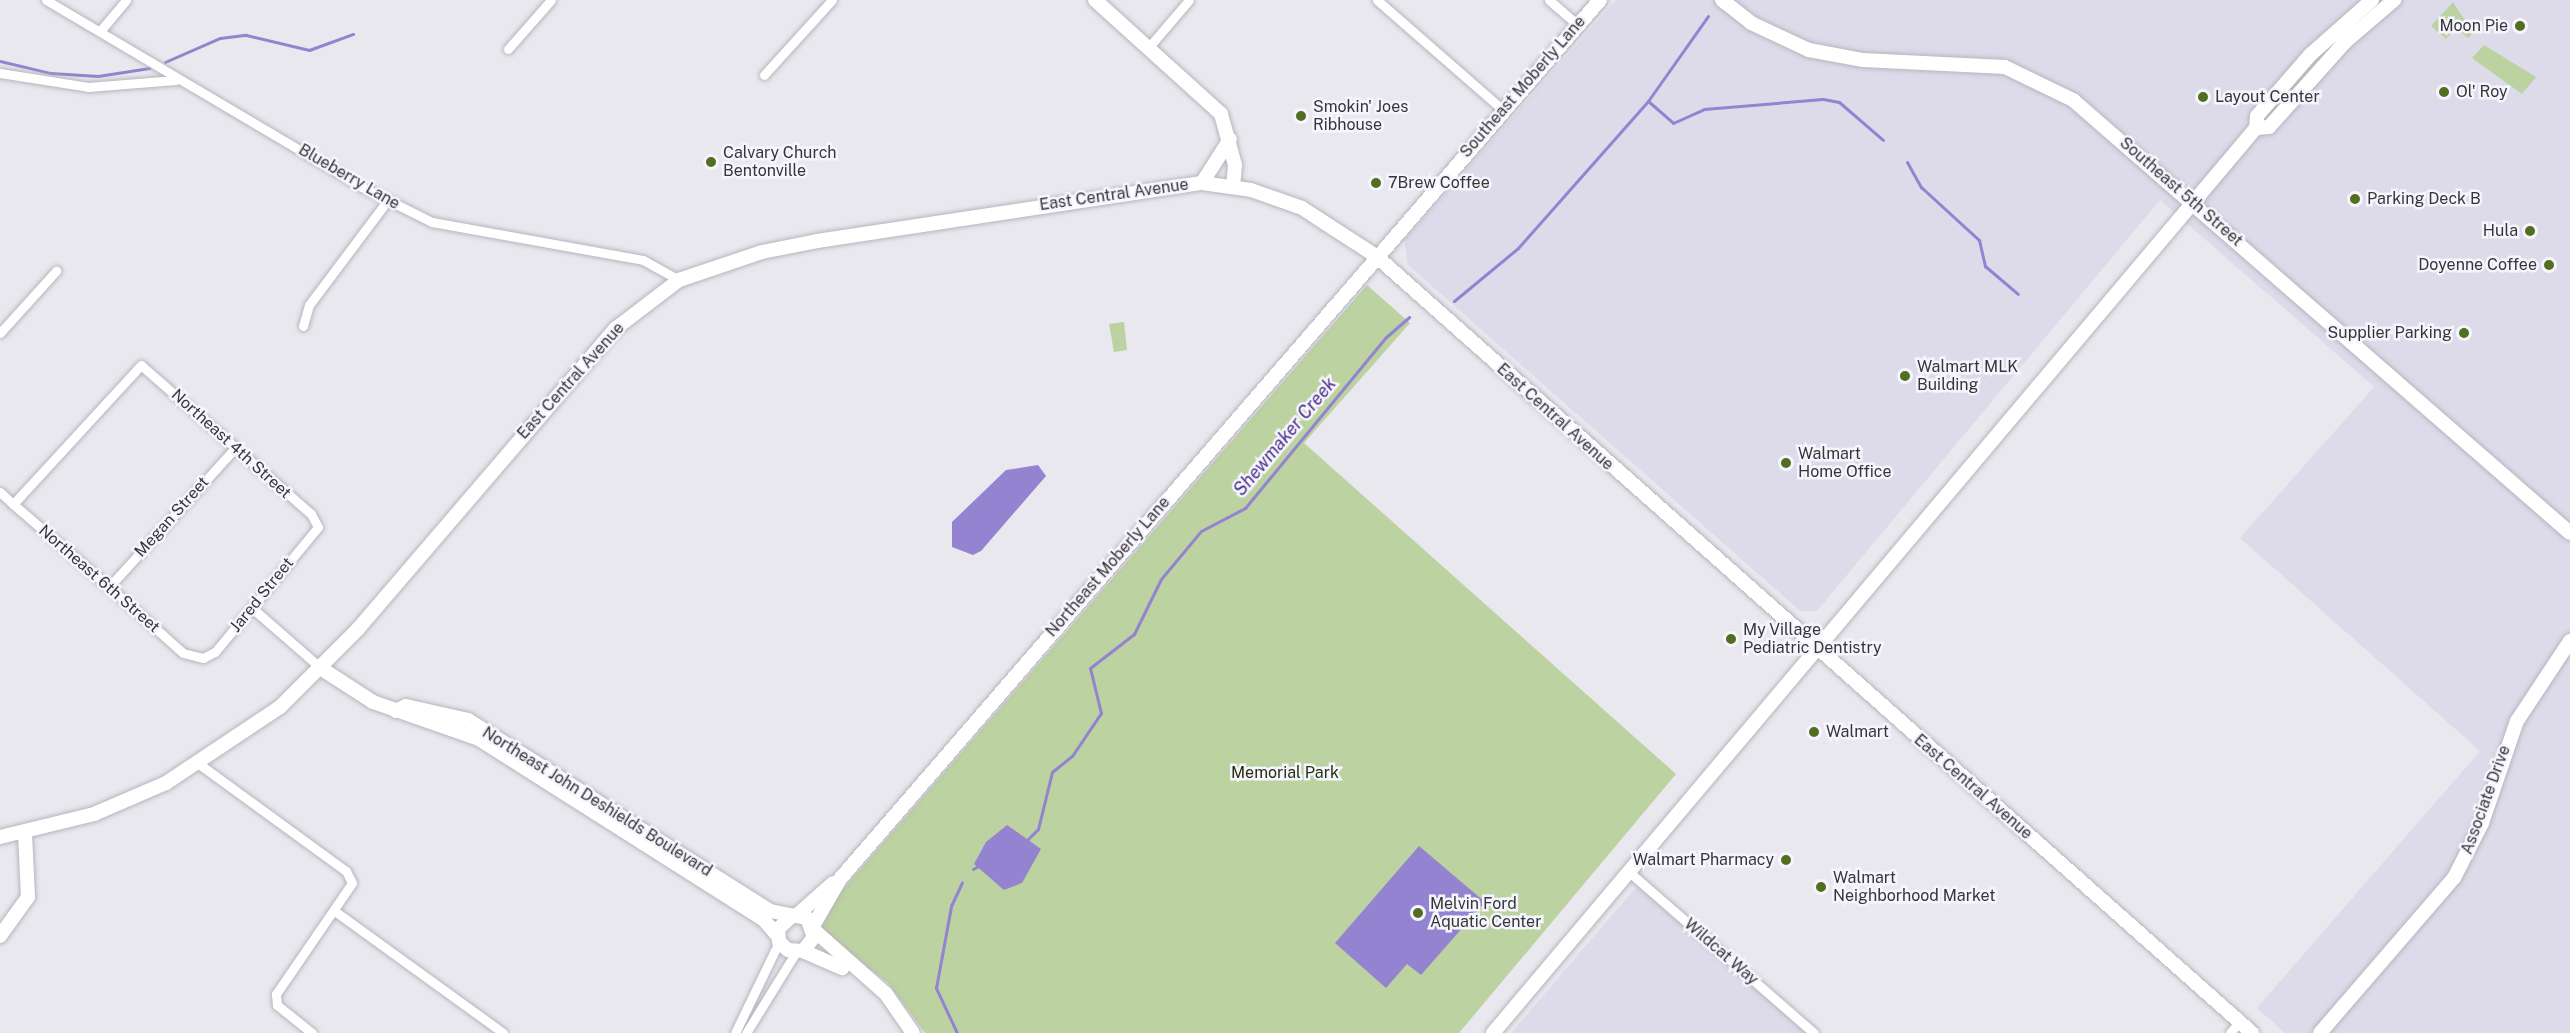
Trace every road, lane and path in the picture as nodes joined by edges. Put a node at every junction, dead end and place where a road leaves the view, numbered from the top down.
1 (46, 0) edge
2 (126, 0) edge
3 (551, 0) edge
4 (832, 0) edge
5 (1095, 0) edge
6 (1189, 0) edge
7 (1377, 0) edge
8 (1549, 0) edge
9 (1600, 0) edge
10 (1722, 0) edge
11 (2372, 0) edge
12 (2394, 0) edge
13 (1578, 25) junction
14 (101, 30) junction
15 (1148, 48) junction
16 (508, 49) dead end
17 (0, 73) edge
18 (764, 75) dead end
19 (176, 80) junction
20 (1503, 110) junction
21 (2256, 128) junction
22 (1230, 139) junction
23 (1202, 183) junction
24 (1233, 186) junction
25 (387, 201) junction
26 (2192, 202) junction
27 (1376, 256) junction
28 (56, 271) dead end
29 (679, 280) junction
30 (303, 326) dead end
31 (0, 333) edge
32 (236, 447) junction
33 (0, 492) edge
34 (13, 504) junction
35 (318, 527) joint
36 (2570, 533) edge
37 (109, 587) junction
38 (252, 608) junction
39 (2570, 641) edge
40 (1816, 648) junction
41 (203, 658) joint
42 (322, 669) junction
43 (396, 711) junction
44 (199, 764) junction
45 (25, 833) junction
46 (0, 837) edge
47 (1627, 870) junction
48 (840, 879) junction
49 (336, 912) junction
50 (795, 915) junction
51 (814, 929) junction
52 (0, 936) edge
53 (778, 939) junction
54 (800, 951) junction
55 (863, 977) junction
56 (2234, 1028) edge
57 (312, 1033) edge
58 (503, 1033) edge
59 (735, 1033) edge
60 (746, 1033) edge
61 (913, 1033) edge
62 (1493, 1033) edge
63 (1815, 1033) edge
64 (2252, 1033) edge
65 (2320, 1033) edge

1 - 14 street, Blueberry Lane
2 - 14 street
3 - 16 street
4 - 18 street
5 - 15 street
6 - 15 street
7 - 20 street
8 - 13 street
9 - 13 street, Southeast Moberly Lane
10 - 26 street, Southeast 5th Street
11 - 21 street
12 - 21 street
13 - 20 street, Southeast Moberly Lane
14 - 19 street, Blueberry Lane
15 - 22 street
17 - 19 street
19 - 25 street, Blueberry Lane
20 - 27 street, Southeast Moberly Lane
21 - 26 street
22 - 23 street
22 - 24 street
23 - 24 street, East Central Avenue
23 - 29 street, East Central Avenue
24 - 27 street, East Central Avenue
25 - 29 street, Blueberry Lane
25 - 30 street
26 - 36 street, Southeast 5th Street
26 - 40 street
27 - 40 street, East Central Avenue
27 - 48 street, Northeast Moberly Lane
28 - 31 street
29 - 42 street, East Central Avenue
32 - 34 street, Northeast 4th Street
32 - 35 street, Northeast 4th Street
32 - 37 street, Megan Street
33 - 34 street, Northeast 6th Street
34 - 37 street, Northeast 6th Street
35 - 38 street, Jared Street
37 - 41 street, Northeast 6th Street
38 - 41 street, Jared Street
38 - 42 street
39 - 65 street, Associate Drive
40 - 47 street
40 - 56 street, East Central Avenue
42 - 43 street, Northeast John Deshields Boulevard
42 - 44 street, East Central Avenue
43 - 50 street, Northeast John Deshields Boulevard
43 - 53 street, Northeast John Deshields Boulevard
44 - 45 street, East Central Avenue
44 - 49 street
45 - 46 street, East Central Avenue
45 - 52 street
47 - 62 street
47 - 63 street, Wildcat Way
48 - 50 street, Northeast Moberly Lane
48 - 51 street, Northeast Moberly Lane
49 - 57 street
49 - 58 street
50 - 51 street, Northeast John Deshields Boulevard
50 - 53 street, Northeast Moberly Lane
51 - 54 street, Northeast Moberly Lane
51 - 55 street
53 - 54 street, Northeast John Deshields Boulevard
53 - 59 street
54 - 55 street
54 - 60 street
55 - 61 street
56 - 64 street, East Central Avenue

